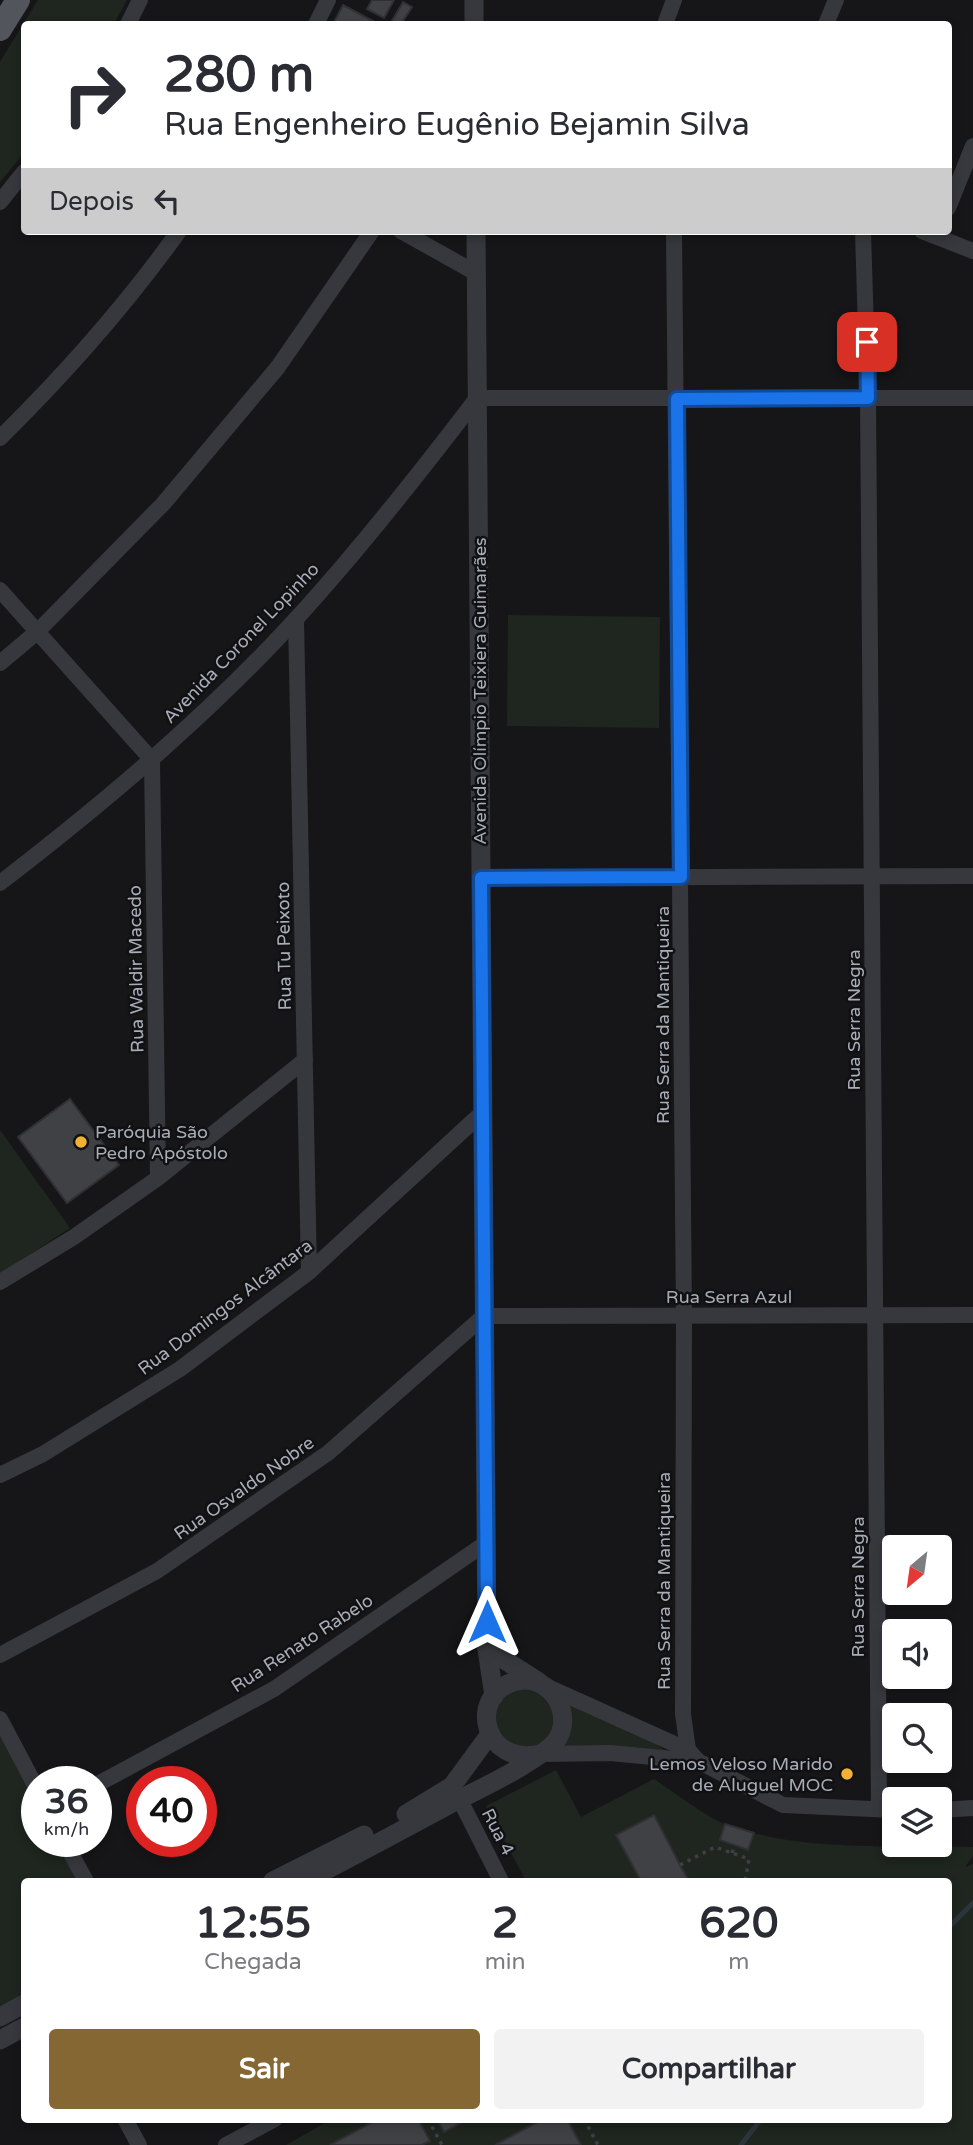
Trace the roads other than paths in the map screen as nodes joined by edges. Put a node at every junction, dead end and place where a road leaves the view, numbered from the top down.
1 (18, 0) edge
2 (140, 0) edge
3 (328, 0) edge
4 (474, 0) edge
5 (674, 0) edge
6 (836, 0) edge
7 (130, 21) edge
8 (318, 21) edge
9 (474, 21) edge
10 (666, 21) edge
11 (828, 21) edge
12 (0, 29) edge
13 (973, 146) edge
14 (21, 176) edge
15 (952, 198) edge
16 (0, 202) edge
17 (176, 235) edge
18 (369, 235) edge
19 (408, 235) edge
20 (476, 235) edge
21 (674, 235) edge
22 (863, 235) edge
23 (937, 235) edge
24 (973, 251) edge
25 (476, 273) junction
26 (477, 398) junction
27 (868, 398) junction
28 (973, 398) edge
29 (677, 399) junction
30 (0, 438) edge
31 (0, 590) edge
32 (296, 619) junction
33 (37, 632) junction
34 (0, 663) edge
35 (152, 760) junction
36 (973, 876) edge
37 (681, 877) junction
38 (872, 877) junction
39 (481, 878) junction
40 (0, 883) edge
41 (305, 1060) junction
42 (483, 1112) junction
43 (158, 1178) junction
44 (309, 1272) junction
45 (0, 1282) edge
46 (875, 1315) junction
47 (973, 1315) edge
48 (484, 1316) junction
49 (684, 1316) junction
50 (0, 1475) edge
51 (486, 1544) junction
52 (487, 1649) junction
53 (0, 1655) edge
54 (544, 1685) junction
55 (494, 1696) junction
56 (0, 1719) edge
57 (490, 1734) junction
58 (540, 1754) junction
59 (684, 1755) junction
60 (25, 1766) edge
61 (112, 1776) edge
62 (886, 1787) edge
63 (460, 1800) junction
64 (973, 1808) edge
65 (952, 1809) edge
66 (882, 1810) edge
67 (73, 1857) edge
68 (84, 1878) edge
69 (299, 1878) edge
70 (499, 1878) edge
71 (21, 2006) edge
72 (0, 2017) edge
73 (21, 2029) edge
74 (0, 2040) edge
75 (127, 2123) edge
76 (267, 2123) edge
77 (139, 2145) edge
78 (226, 2145) edge

1 - 12 main road
2 - 7 street
3 - 8 street
4 - 9 street
5 - 10 street
6 - 11 street
13 - 15 street
14 - 16 street
17 - 30 street
18 - 33 street
19 - 25 street
20 - 25 street, Avenida Olímpio Teixiera Guimarães
21 - 29 street, Rua Serra da Mantiqueira
22 - 27 street, Rua Serra Negra
23 - 24 street
25 - 26 street, Avenida Olímpio Teixiera Guimarães
26 - 29 street
26 - 32 street, Avenida Coronel Lopinho
26 - 39 street, Avenida Olímpio Teixiera Guimarães
27 - 28 street
27 - 29 street
27 - 38 street, Rua Serra Negra
29 - 37 street, Rua Serra da Mantiqueira
31 - 33 street
32 - 35 street, Avenida Coronel Lopinho
32 - 41 street, Rua Tu Peixoto
33 - 34 street
33 - 35 street
35 - 40 street, Avenida Coronel Lopinho
35 - 43 street, Rua Waldir Macedo
36 - 38 street
37 - 38 street
37 - 39 street
37 - 49 street, Rua Serra da Mantiqueira
38 - 46 street, Rua Serra Negra
39 - 42 street, Avenida Olímpio Teixiera Guimarães
41 - 43 street
41 - 44 street, Rua Tu Peixoto
42 - 44 street, Rua Domingos Alcântara
42 - 48 street, Avenida Olímpio Teixiera Guimarães
43 - 45 street
44 - 50 street, Rua Domingos Alcântara
46 - 47 street, Rua Serra Azul
46 - 49 street, Rua Serra Azul
46 - 62 street, Rua Serra Negra
48 - 49 street, Rua Serra Azul
48 - 51 street, Avenida Olímpio Teixiera Guimarães
48 - 53 street, Rua Osvaldo Nobre
49 - 59 street, Rua Serra da Mantiqueira
51 - 52 street, Avenida Olímpio Teixiera Guimarães
51 - 61 street, Rua Renato Rabelo
52 - 54 street
52 - 55 street, Avenida Olímpio Teixiera Guimarães
54 - 55 street
54 - 58 street
54 - 59 street
55 - 57 street
56 - 60 street
57 - 58 street
57 - 69 street
58 - 59 street
58 - 63 street
59 - 66 street
63 - 69 street
63 - 70 street, Rua 4
64 - 65 street
67 - 68 street
71 - 72 street
73 - 74 street
75 - 77 street
76 - 78 street

